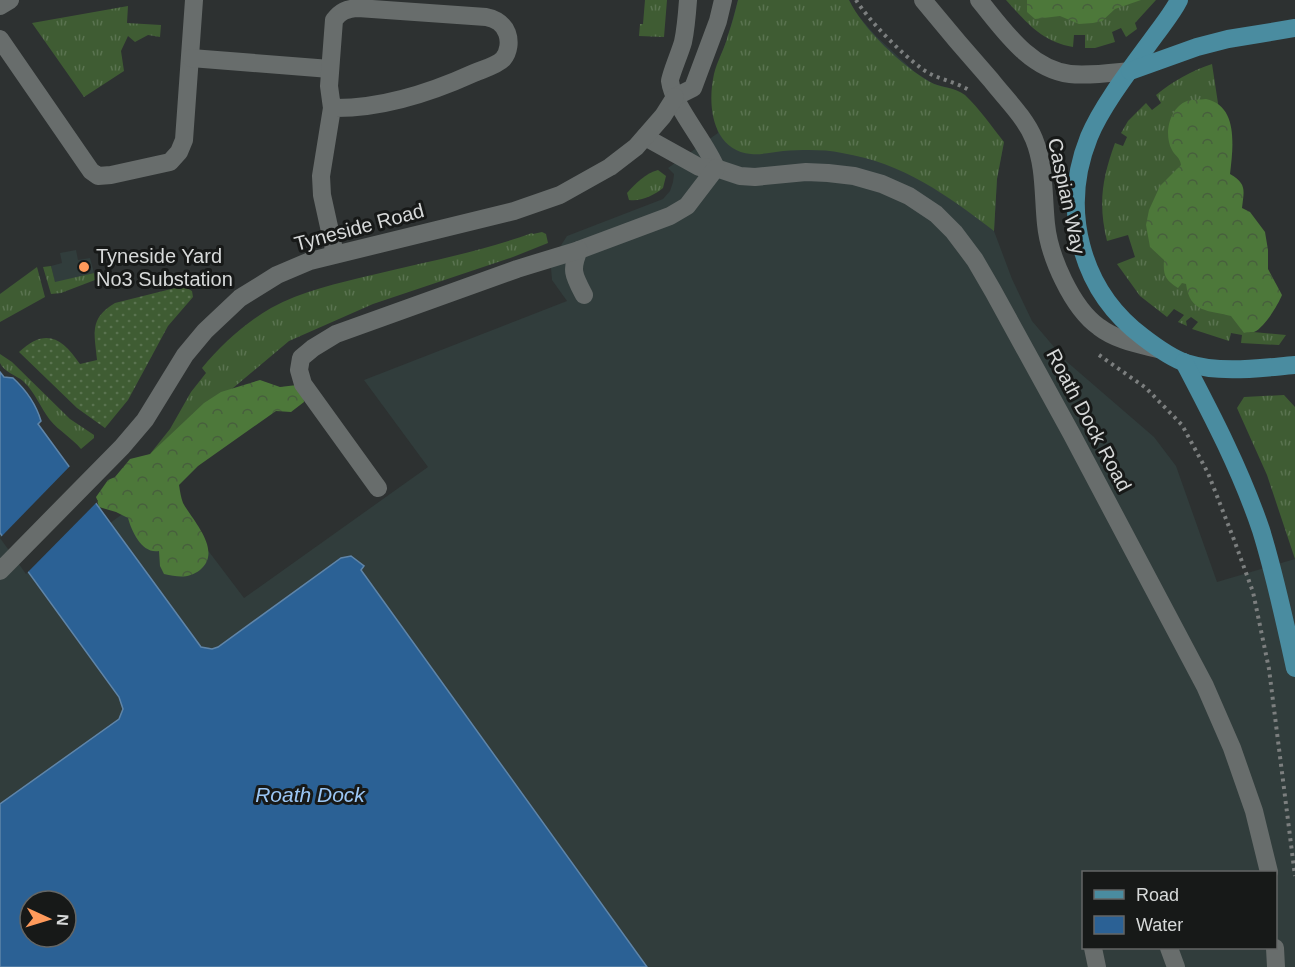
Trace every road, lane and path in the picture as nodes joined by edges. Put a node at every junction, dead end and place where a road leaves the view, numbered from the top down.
1 (10, 0) edge
2 (194, 0) edge
3 (688, 0) edge
4 (723, 0) edge
5 (856, 0) edge
6 (923, 0) edge
7 (979, 0) edge
8 (1179, 0) edge
9 (0, 6) edge
10 (1295, 28) edge
11 (0, 39) edge
12 (191, 58) junction
13 (330, 69) junction
14 (1130, 72) junction
15 (970, 91) dead end
16 (675, 97) junction
17 (332, 108) junction
18 (645, 137) junction
19 (716, 168) junction
20 (579, 250) junction
21 (335, 255) junction
22 (584, 295) dead end
23 (1093, 349) dead end
24 (1158, 349) junction
25 (1184, 362) junction
26 (1295, 365) edge
27 (378, 488) dead end
28 (0, 571) edge
29 (1295, 668) edge
30 (1268, 871) edge
31 (1295, 876) edge
32 (1093, 949) edge
33 (1169, 949) edge
34 (1275, 949) edge
35 (1097, 967) edge
36 (1176, 967) edge
37 (1276, 967) edge

1 - 9 street
2 - 12 street
3 - 16 street
4 - 16 street, Tyneside Road
5 - 15 path
6 - 24 street, Caspian Way
7 - 14 street
8 - 14 main road
10 - 14 main road
11 - 12 street
12 - 13 street
13 - 17 street
13 - 17 street
14 - 24 main road
16 - 18 street, Tyneside Road
16 - 19 street
17 - 21 street
18 - 19 street, Roath Dock Road
18 - 21 street, Tyneside Road
19 - 20 street
19 - 30 street, Roath Dock Road
20 - 22 street
20 - 27 street
21 - 28 street, Tyneside Road
23 - 31 path
24 - 25 main road
25 - 26 main road
25 - 29 main road
32 - 35 street
33 - 36 street
34 - 37 street

